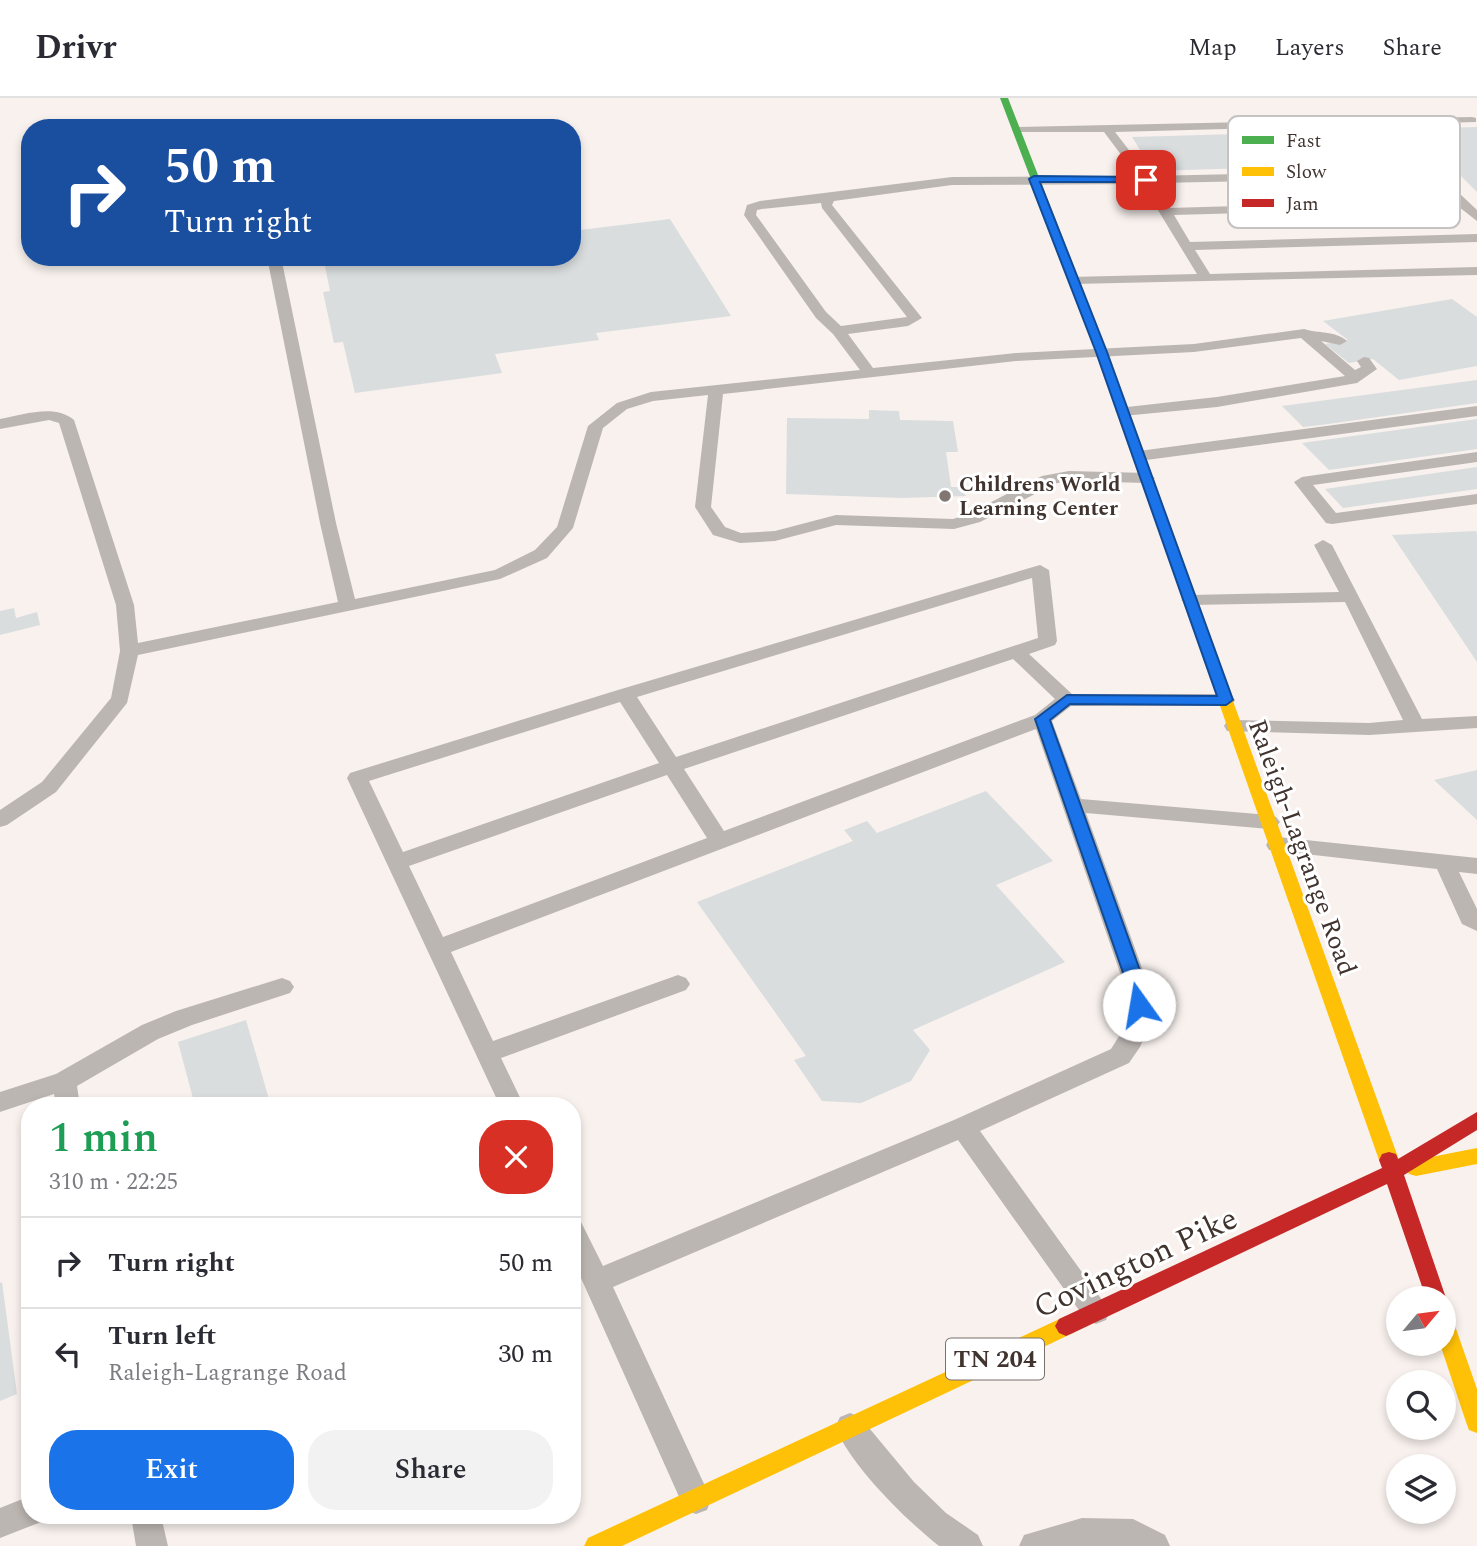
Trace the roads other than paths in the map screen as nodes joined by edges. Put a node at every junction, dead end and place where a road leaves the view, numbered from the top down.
1 (1004, 98) edge
2 (1460, 120) edge
3 (1472, 120) dead end
4 (1228, 126) edge
5 (1107, 129) junction
6 (1018, 130) junction
7 (1228, 178) edge
8 (1034, 179) junction
9 (1146, 180) junction
10 (829, 198) junction
11 (1462, 203) edge
12 (1228, 210) edge
13 (1166, 212) junction
14 (1477, 217) edge
15 (1477, 237) edge
16 (1186, 246) junction
17 (276, 266) edge
18 (1477, 271) edge
19 (1206, 278) junction
20 (1074, 280) junction
21 (838, 331) junction
22 (1308, 337) junction
23 (1340, 341) dead end
24 (1102, 352) junction
25 (1364, 360) dead end
26 (868, 372) junction
27 (1354, 376) junction
28 (716, 389) junction
29 (1123, 411) junction
30 (1477, 411) edge
31 (0, 424) edge
32 (1139, 456) junction
33 (1477, 457) edge
34 (1147, 478) junction
35 (1477, 499) edge
36 (1323, 545) dead end
37 (1351, 597) junction
38 (1190, 600) junction
39 (348, 606) junction
40 (129, 651) junction
41 (1016, 652) junction
42 (625, 694) junction
43 (1067, 700) junction
44 (1226, 700) junction
45 (1042, 719) junction
46 (1477, 722) edge
47 (1234, 726) junction
48 (1416, 726) junction
49 (671, 766) junction
50 (1072, 805) junction
51 (0, 820) edge
52 (1269, 822) junction
53 (720, 841) junction
54 (1277, 845) junction
55 (1444, 862) junction
56 (395, 863) junction
57 (1477, 866) edge
58 (1477, 923) edge
59 (437, 948) junction
60 (678, 984) dead end
61 (282, 987) dead end
62 (487, 1053) junction
63 (64, 1081) junction
64 (67, 1097) edge
65 (508, 1097) edge
66 (0, 1102) edge
67 (1477, 1120) edge
68 (963, 1128) junction
69 (1477, 1156) edge
70 (1393, 1172) junction
71 (581, 1248) edge
72 (597, 1281) junction
73 (1432, 1286) edge
74 (1096, 1311) junction
75 (1455, 1356) edge
76 (1477, 1422) edge
77 (850, 1427) junction
78 (696, 1499) junction
79 (21, 1515) edge
80 (0, 1523) edge
81 (148, 1524) edge
82 (152, 1546) edge
83 (596, 1546) edge
84 (967, 1546) edge
85 (1035, 1546) edge
86 (1154, 1546) edge

1 - 6 main road, Raleigh-Lagrange Road
2 - 3 lane
4 - 5 lane
5 - 6 lane
5 - 9 lane
6 - 8 main road, Raleigh-Lagrange Road
7 - 9 lane
8 - 9 lane
8 - 10 lane
8 - 20 main road, Raleigh-Lagrange Road
9 - 13 lane
10 - 21 lane
10 - 21 lane
11 - 14 lane
12 - 13 lane
13 - 16 lane
15 - 16 lane
16 - 19 lane
17 - 39 lane
18 - 19 lane
19 - 20 lane
20 - 24 main road, Raleigh-Lagrange Road
21 - 26 lane
22 - 23 lane
22 - 24 lane
22 - 27 lane
24 - 26 lane
24 - 29 main road, Raleigh-Lagrange Road
25 - 27 lane
26 - 28 lane
27 - 29 lane
28 - 34 lane
28 - 39 lane
29 - 32 main road, Raleigh-Lagrange Road
30 - 32 lane
31 - 40 lane
32 - 34 main road, Raleigh-Lagrange Road
33 - 35 lane
34 - 38 main road, Raleigh-Lagrange Road
36 - 37 lane
37 - 38 lane
37 - 48 lane
38 - 44 main road, Raleigh-Lagrange Road
39 - 40 lane
40 - 51 lane
41 - 42 lane
41 - 43 lane
41 - 49 lane
42 - 49 lane
42 - 56 lane
43 - 44 lane
43 - 45 lane
44 - 47 main road, Raleigh-Lagrange Road
45 - 50 lane
45 - 53 lane
46 - 48 lane
47 - 48 lane
47 - 52 main road, Raleigh-Lagrange Road
49 - 53 lane
49 - 56 lane
50 - 52 lane
50 - 68 lane
52 - 54 main road, Raleigh-Lagrange Road
53 - 59 lane
54 - 55 lane
54 - 70 main road, Raleigh-Lagrange Road
55 - 57 lane
55 - 58 lane
56 - 59 lane
59 - 62 lane
60 - 62 lane
61 - 63 lane
62 - 65 lane
63 - 64 lane
63 - 66 lane
67 - 70 main road, Covington Pike / TN 204
68 - 72 lane
68 - 74 lane
69 - 70 main road, Covington Pike / TN 204
70 - 73 main road, Raleigh-Lagrange Road
70 - 74 main road, Covington Pike / TN 204
71 - 72 lane
72 - 78 lane
74 - 77 main road, Covington Pike / TN 204
75 - 76 main road
77 - 78 main road, Covington Pike / TN 204
77 - 84 lane
78 - 83 main road, Covington Pike / TN 204
79 - 80 lane
81 - 82 lane
85 - 86 lane

